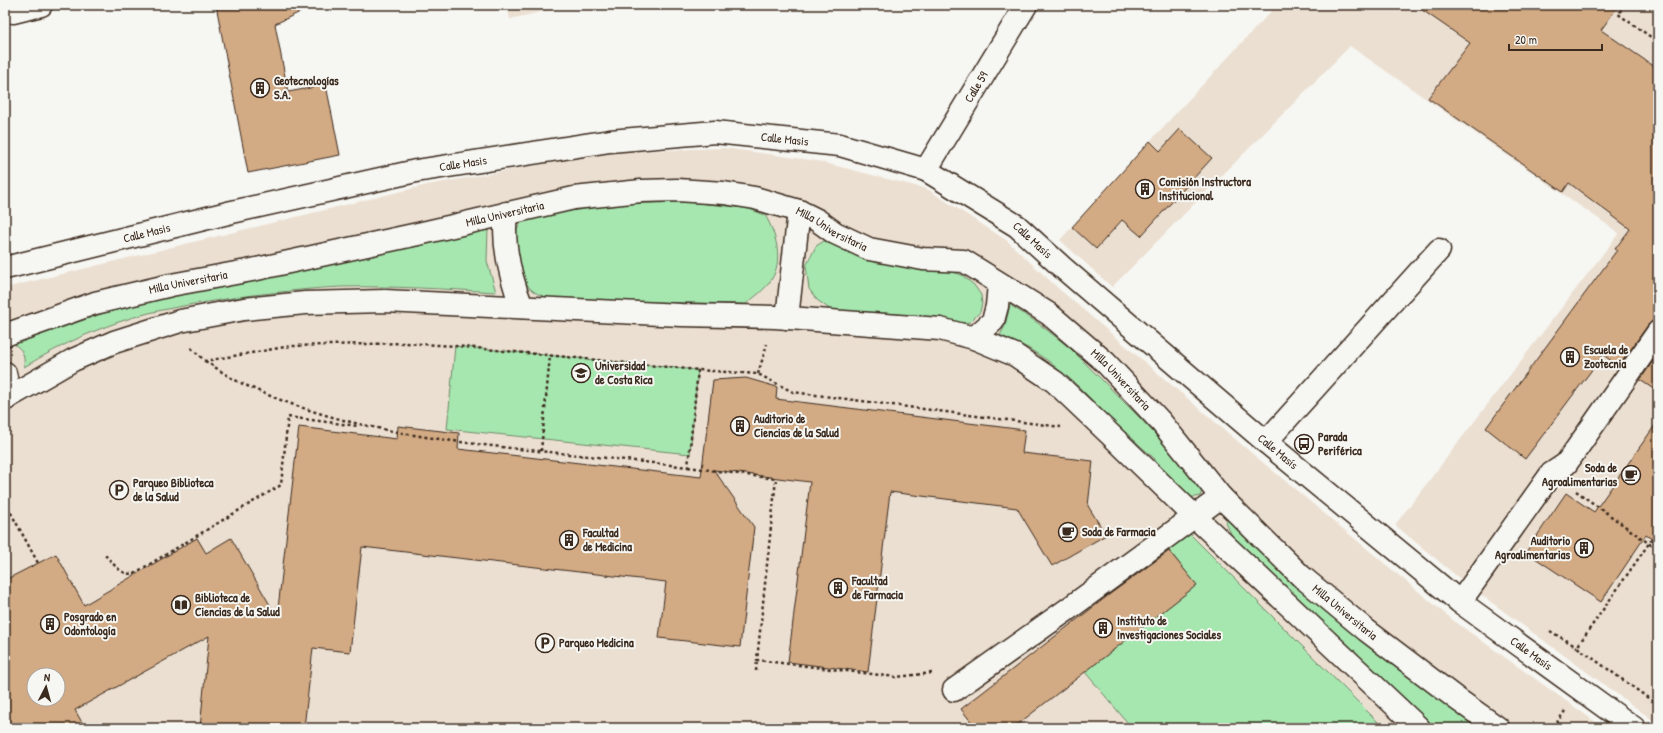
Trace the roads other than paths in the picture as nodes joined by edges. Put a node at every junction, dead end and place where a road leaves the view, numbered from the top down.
1 (11, 5) edge
2 (41, 5) edge
3 (1026, 5) edge
4 (926, 170) junction
5 (798, 211) junction
6 (506, 213) junction
7 (1439, 250) dead end
8 (5, 268) edge
9 (999, 284) junction
10 (522, 307) junction
11 (787, 318) junction
12 (1658, 332) edge
13 (5, 335) edge
14 (974, 338) junction
15 (5, 373) edge
16 (5, 399) edge
17 (1266, 442) junction
18 (1221, 497) junction
19 (1194, 516) junction
20 (1460, 602) junction
21 (954, 690) dead end
22 (1419, 728) edge
23 (1498, 728) edge
24 (1634, 728) edge

1 - 2 street
3 - 4 street, Calle 59
4 - 8 street, Calle Masis
4 - 17 street, Calle Masís
5 - 6 street, Milla Universitaria
5 - 9 street, Milla Universitaria
5 - 11 street
6 - 10 street
6 - 13 street, Milla Universitaria
7 - 17 street
9 - 14 street
9 - 18 street, Milla Universitaria
10 - 11 street
10 - 16 street
11 - 14 street
12 - 20 street
14 - 19 street
15 - 16 street
17 - 20 street, Calle Masís
18 - 19 street
18 - 23 street, Milla Universitaria
19 - 21 street
19 - 22 street
20 - 24 street, Calle Masís

